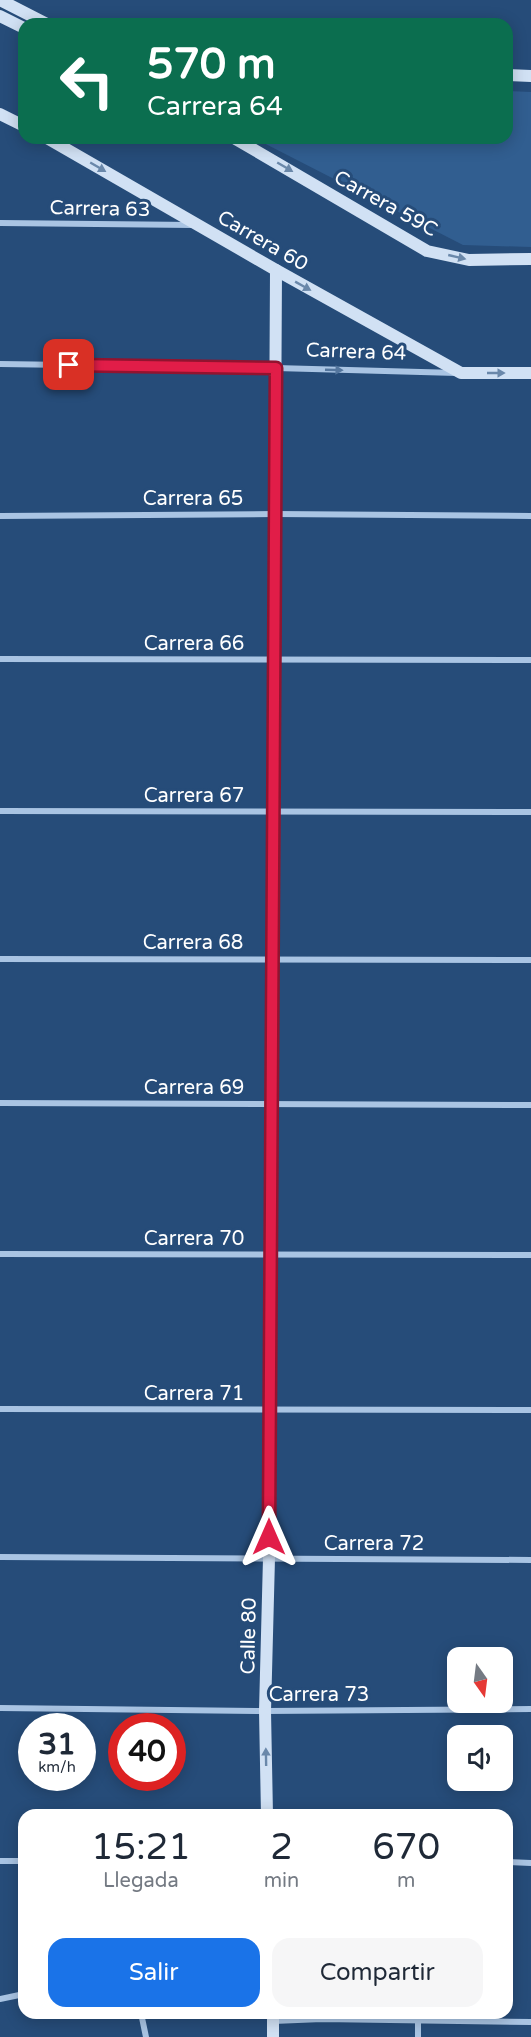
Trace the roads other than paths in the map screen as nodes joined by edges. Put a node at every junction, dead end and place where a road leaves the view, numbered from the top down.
1 (0, 0) edge
2 (0, 16) edge
3 (35, 18) edge
4 (18, 25) edge
5 (513, 75) edge
6 (531, 76) edge
7 (0, 114) edge
8 (18, 123) edge
9 (58, 144) edge
10 (244, 144) edge
11 (0, 223) edge
12 (200, 225) junction
13 (531, 259) edge
14 (276, 270) junction
15 (0, 364) edge
16 (276, 368) junction
17 (531, 373) edge
18 (461, 374) junction
19 (275, 514) junction
20 (0, 516) edge
21 (531, 516) edge
22 (0, 659) edge
23 (274, 660) junction
24 (531, 660) edge
25 (0, 811) edge
26 (273, 812) junction
27 (531, 812) edge
28 (272, 958) junction
29 (0, 959) edge
30 (531, 960) edge
31 (0, 1103) edge
32 (272, 1104) junction
33 (531, 1105) edge
34 (0, 1254) edge
35 (271, 1254) junction
36 (531, 1255) edge
37 (0, 1409) edge
38 (270, 1410) junction
39 (531, 1410) edge
40 (0, 1557) edge
41 (269, 1558) junction
42 (531, 1560) edge
43 (0, 1708) edge
44 (531, 1709) edge
45 (265, 1711) junction
46 (267, 1809) edge
47 (0, 1861) edge
48 (18, 1861) edge
49 (513, 1862) edge
50 (531, 1863) edge
51 (18, 1995) edge
52 (0, 1999) edge
53 (142, 2019) edge
54 (273, 2019) edge
55 (322, 2019) edge
56 (418, 2020) junction
57 (531, 2022) edge
58 (146, 2037) edge
59 (273, 2037) edge
60 (418, 2037) edge

1 - 3 street
2 - 4 street
5 - 6 street
7 - 8 street
9 -> 12 street, Carrera 60
10 -> 13 street, Carrera 59C
11 - 12 street, Carrera 63
12 - 14 street, Carrera 60
14 - 16 street, Calle 80
14 -> 18 street, Carrera 60
15 - 16 street, Carrera 64
16 -> 18 street, Carrera 64
16 - 19 street, Calle 80
18 -> 17 street, Carrera 64
19 - 20 street, Carrera 65
19 - 21 street, Carrera 65
19 - 23 street, Calle 80
22 - 23 street, Carrera 66
23 - 24 street, Carrera 66
23 - 26 street, Calle 80
25 - 26 street, Carrera 67
26 - 27 street, Carrera 67
26 - 28 street, Calle 80
28 - 29 street, Carrera 68
28 - 30 street, Carrera 68
28 - 32 street, Calle 80
31 - 32 street, Carrera 69
32 - 33 street, Carrera 69
32 - 35 street, Calle 80
34 - 35 street, Carrera 70
35 - 36 street, Carrera 70
35 - 38 street, Calle 80
37 - 38 street, Carrera 71
38 - 39 street, Carrera 71
38 - 41 street, Calle 80
40 - 41 street, Carrera 72
41 - 42 street, Carrera 72
41 - 45 street, Calle 80
43 - 45 street, Carrera 73
44 - 45 street, Carrera 73
46 -> 45 street, Calle 80
47 - 48 street
49 - 50 street
51 - 52 street
53 - 58 street
54 - 59 street
55 - 56 street
56 - 57 street
56 - 60 street

